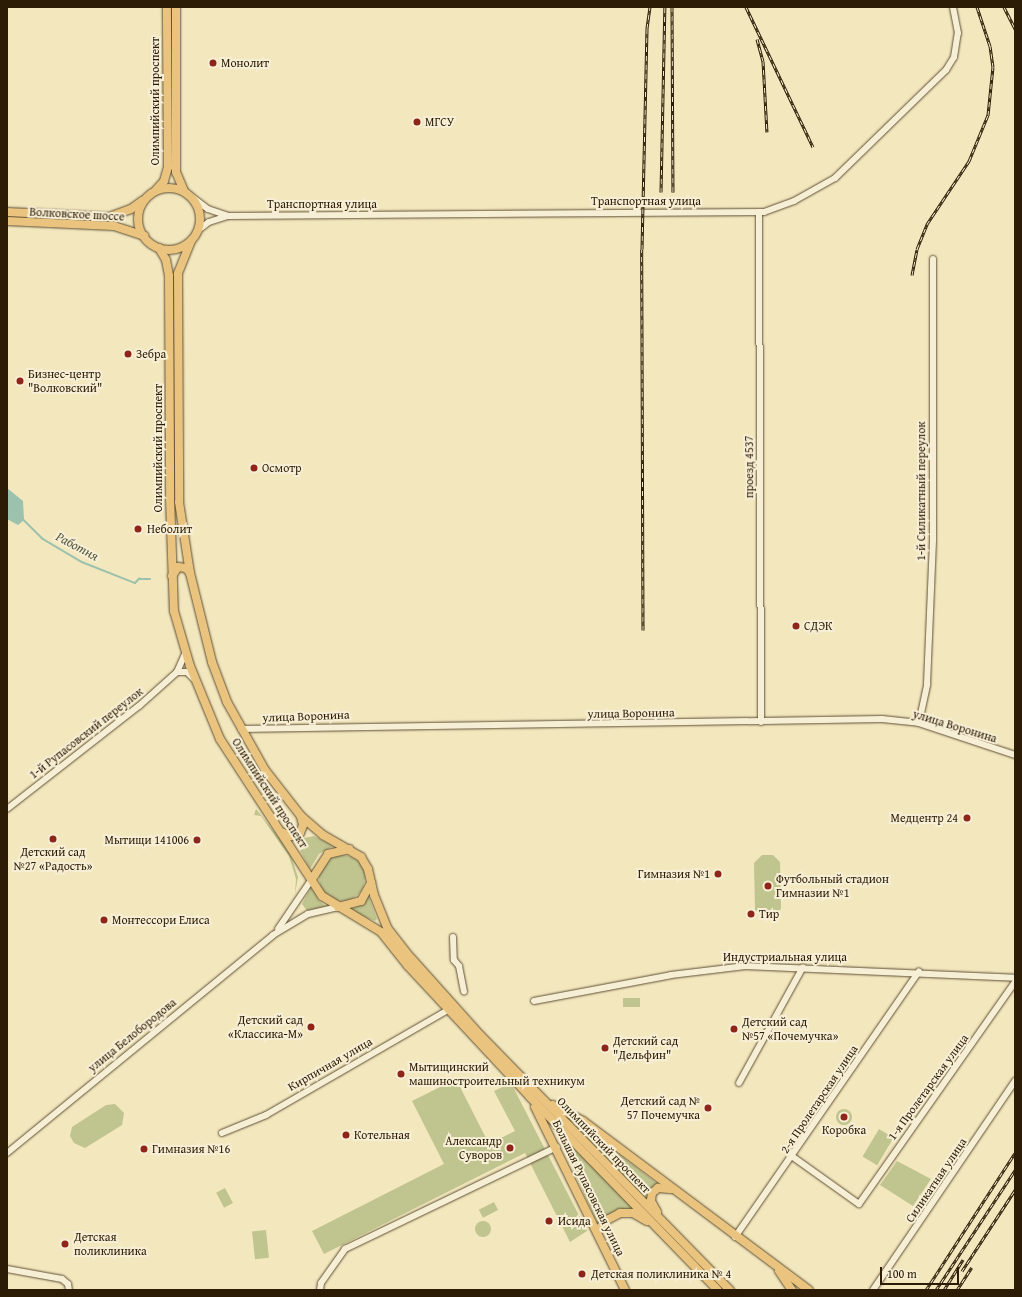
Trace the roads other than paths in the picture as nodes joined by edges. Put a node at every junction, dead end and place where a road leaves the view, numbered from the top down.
1 (167, 7) edge
2 (176, 7) edge
3 (953, 7) edge
4 (155, 191) junction
5 (184, 191) junction
6 (192, 197) junction
7 (145, 199) junction
8 (7, 212) edge
9 (759, 212) junction
10 (228, 216) junction
11 (7, 221) edge
12 (197, 231) junction
13 (144, 236) junction
14 (191, 241) junction
15 (159, 248) junction
16 (933, 259) dead end
17 (186, 552) junction
18 (171, 554) junction
19 (190, 573) junction
20 (172, 576) junction
21 (185, 653) junction
22 (177, 672) junction
23 (194, 680) junction
24 (761, 722) junction
25 (919, 723) junction
26 (241, 730) junction
27 (1015, 755) edge
28 (7, 809) edge
29 (301, 816) junction
30 (280, 831) junction
31 (350, 849) junction
32 (371, 878) junction
33 (312, 879) junction
34 (338, 907) junction
35 (273, 935) junction
36 (453, 937) dead end
37 (803, 967) junction
38 (918, 971) junction
39 (1015, 978) edge
40 (1015, 982) edge
41 (464, 992) dead end
42 (534, 1001) dead end
43 (448, 1010) junction
44 (1015, 1081) edge
45 (739, 1083) dead end
46 (530, 1097) junction
47 (547, 1102) junction
48 (222, 1133) dead end
49 (558, 1147) junction
50 (7, 1153) edge
51 (793, 1157) junction
52 (672, 1190) junction
53 (664, 1222) junction
54 (657, 1228) junction
55 (597, 1231) junction
56 (735, 1237) junction
57 (773, 1265) junction
58 (7, 1268) edge
59 (69, 1290) edge
60 (320, 1290) edge
61 (625, 1290) edge
62 (718, 1290) edge
63 (730, 1290) edge
64 (792, 1290) edge
65 (809, 1290) edge
66 (873, 1290) edge

1 - 4 main road, Олимпийский проспект
2 - 5 main road, Олимпийский проспект
3 - 9 street, Транспортная улица
4 - 5 main road
4 - 7 main road
5 - 6 main road
6 - 10 street, Транспортная улица
6 - 12 main road
7 - 8 main road, Волковское шоссе
7 - 13 main road
9 - 10 street, Транспортная улица
9 - 24 street, проезд 4537
10 - 12 street, Транспортная улица
11 - 13 main road, Волковское шоссе
12 - 14 main road
13 - 15 main road
14 - 15 main road
14 - 17 main road, Олимпийский проспект
15 - 18 main road, Олимпийский проспект
16 - 25 street, 1-й Силикатный переулок
17 - 18 main road
17 - 19 main road, Олимпийский проспект
18 - 20 main road, Олимпийский проспект
19 - 20 main road
19 - 26 main road, Олимпийский проспект
20 - 21 main road, Олимпийский проспект
21 - 22 street, 1-й Рупасовский переулок
21 - 23 main road, Олимпийский проспект
22 - 23 street
22 - 28 street, 1-й Рупасовский переулок
23 - 30 main road, Олимпийский проспект
24 - 25 street, улица Воронина
24 - 26 street, улица Воронина
25 - 27 street, улица Воронина
26 - 29 main road, Олимпийский проспект
29 - 30 main road
29 - 31 main road, Олимпийский проспект
30 - 33 main road, Олимпийский проспект
31 - 32 main road, Олимпийский проспект
31 - 33 main road
32 - 34 main road
32 - 47 main road, Олимпийский проспект
33 - 34 main road, Олимпийский проспект
33 - 35 street
34 - 35 street
34 - 43 main road, Олимпийский проспект
35 - 50 street, улица Белобородова
36 - 41 street
37 - 38 street, Индустриальная улица
37 - 42 street, Индустриальная улица
37 - 45 street
38 - 39 street, Индустриальная улица
38 - 51 street, 2-я Пролетарская улица
40 - 51 street, 1-я Пролетарская улица
43 - 46 main road, Олимпийский проспект
43 - 48 street, Кирпичная улица
44 - 66 street, Силикатная улица
46 - 49 main road, Большая Рупасовская улица
46 - 54 main road, Олимпийский проспект
47 - 52 main road
47 - 53 main road, Олимпийский проспект
49 - 55 main road, Большая Рупасовская улица
49 - 60 street
51 - 56 street, 2-я Пролетарская улица
52 - 53 main road
52 - 56 main road
53 - 63 main road, Олимпийский проспект
54 - 55 main road
54 - 62 main road, Олимпийский проспект
55 - 61 main road, Большая Рупасовская улица
56 - 57 main road
57 - 64 main road
57 - 65 main road
58 - 59 street

